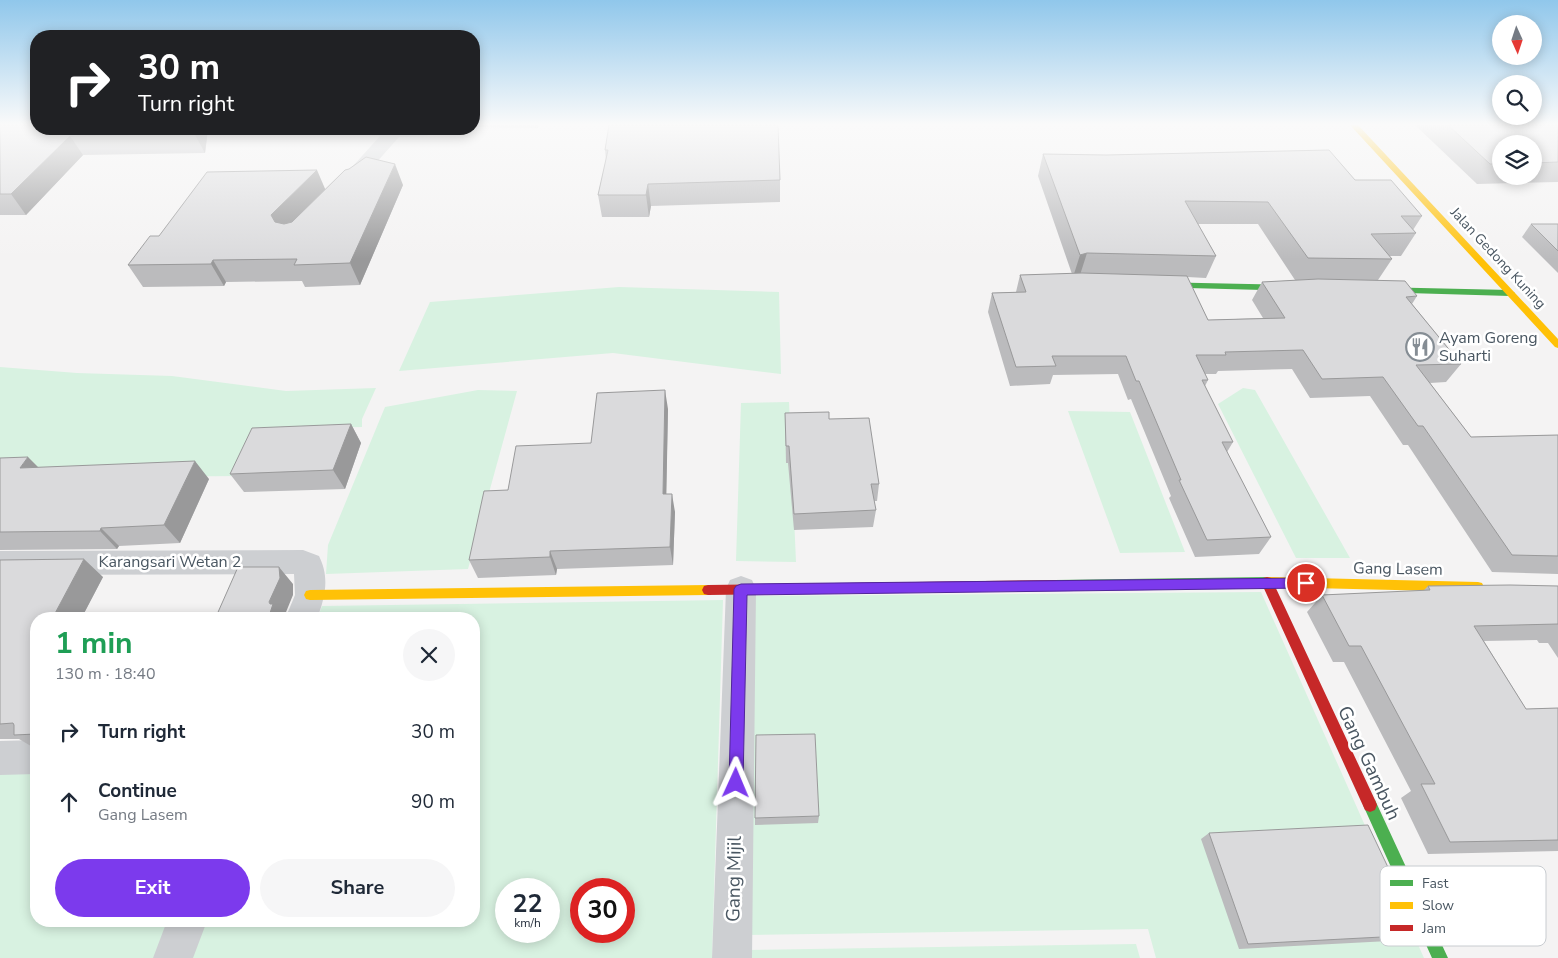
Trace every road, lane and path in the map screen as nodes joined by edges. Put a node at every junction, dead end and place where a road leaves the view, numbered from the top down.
1 (359, 170) edge
2 (1396, 170) edge
3 (334, 197) edge
4 (1140, 285) edge
5 (1308, 289) edge
6 (1367, 290) edge
7 (1510, 293) junction
8 (1558, 345) edge
9 (0, 563) edge
10 (1267, 582) junction
11 (1490, 587) edge
12 (741, 589) junction
13 (306, 607) edge
14 (30, 757) edge
15 (0, 758) edge
16 (1398, 866) edge
17 (185, 927) edge
18 (1434, 946) edge
19 (173, 958) edge
20 (732, 958) edge
21 (1440, 958) edge

1 - 3 street
2 - 7 street, Jalan Gedong Kuning
4 - 5 street
6 - 7 street
7 - 8 street, Jalan Gedong Kuning
9 - 13 street, Karangsari Wetan 2
10 - 11 street, Gang Lasem
10 - 12 street, Gang Lasem
10 - 16 street, Gang Gambuh
12 - 13 street, Gang Lasem
12 - 20 street, Gang Mijil
14 - 15 street
17 - 19 street
18 - 21 street, Gang Gambuh

